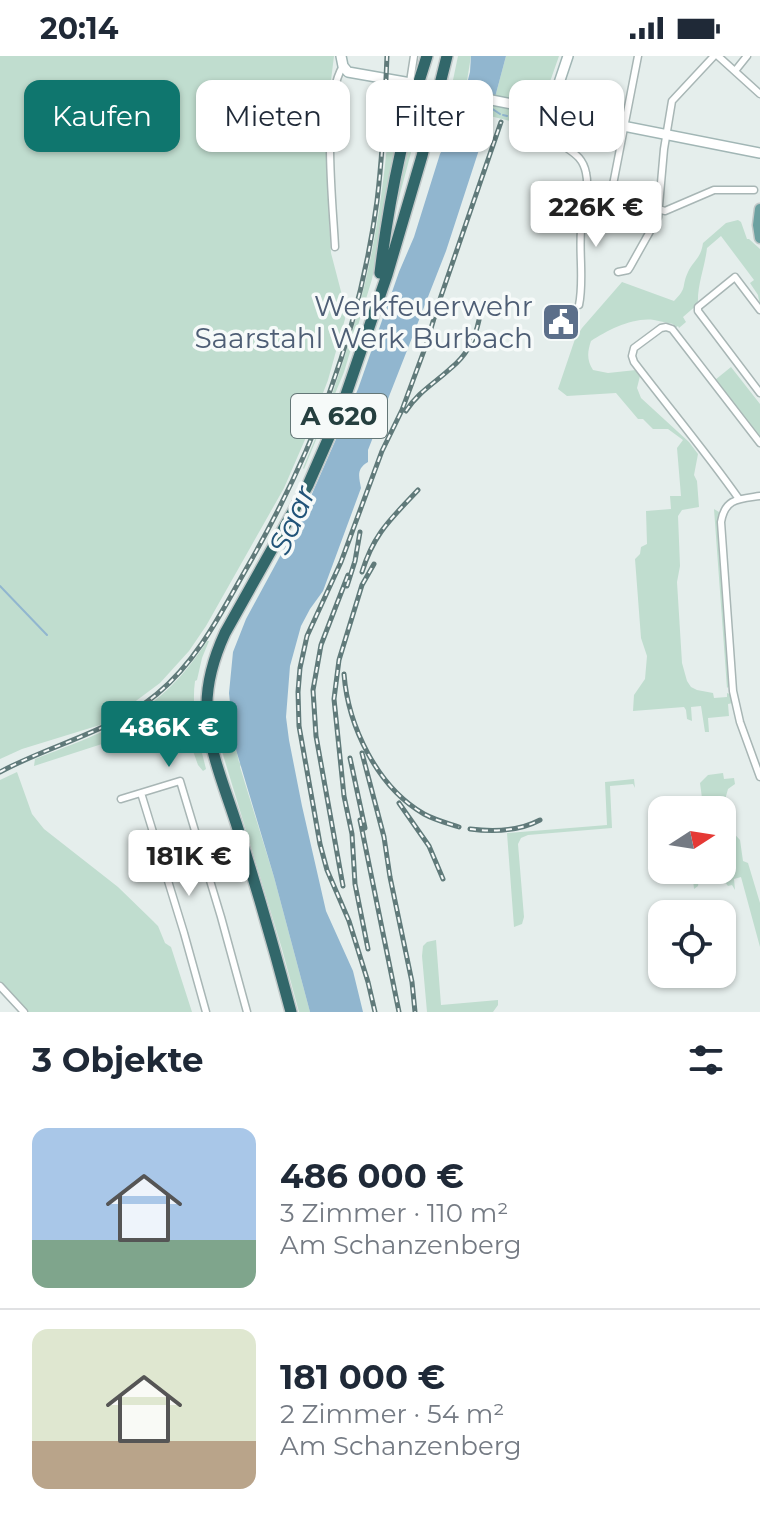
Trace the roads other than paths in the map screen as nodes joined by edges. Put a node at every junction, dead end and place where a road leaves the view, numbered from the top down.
1 (414, 56) edge
2 (427, 56) edge
3 (439, 56) edge
4 (447, 56) edge
5 (454, 56) edge
6 (568, 56) edge
7 (638, 56) edge
8 (716, 56) edge
9 (747, 56) edge
10 (342, 61) edge
11 (735, 71) junction
12 (393, 80) edge
13 (417, 80) edge
14 (419, 80) edge
15 (449, 80) edge
16 (560, 80) edge
17 (760, 94) edge
18 (624, 126) joint
19 (666, 134) junction
20 (401, 152) edge
21 (430, 152) edge
22 (573, 152) edge
23 (618, 152) edge
24 (760, 153) edge
25 (754, 190) dead end
26 (760, 209) edge
27 (659, 210) junction
28 (760, 238) edge
29 (335, 247) dead end
30 (618, 272) dead end
31 (383, 274) junction
32 (579, 305) dead end
33 (760, 310) edge
34 (760, 393) edge
35 (760, 443) edge
36 (760, 496) edge
37 (739, 499) junction
38 (760, 749) edge
39 (751, 750) junction
40 (760, 777) edge
41 (141, 793) junction
42 (121, 799) dead end
43 (196, 834) junction
44 (158, 846) junction
45 (0, 986) edge
46 (24, 1012) edge
47 (206, 1012) edge
48 (247, 1012) edge
49 (284, 1012) edge
50 (291, 1012) edge

1 - 13 street
2 - 14 highway
3 - 31 highway, A 620
4 - 31 highway, A 620
5 - 15 highway
6 - 16 main road
7 - 18 street
8 - 11 street
8 - 19 street
9 - 11 street
10 - 12 main road
10 - 29 street
11 - 17 street
18 - 19 main road
19 - 24 main road
19 - 27 street
20 - 31 highway
21 - 31 highway
22 - 32 street
23 - 27 street
25 - 27 street
26 - 28 main road
27 - 30 street
31 - 49 highway, A 620
31 - 50 highway, A 620
33 - 34 street
35 - 37 street
36 - 37 street
37 - 39 street
38 - 39 street
39 - 40 street
41 - 42 street
41 - 43 street
41 - 44 street
43 - 44 street
43 - 48 street
44 - 47 street
45 - 46 street

